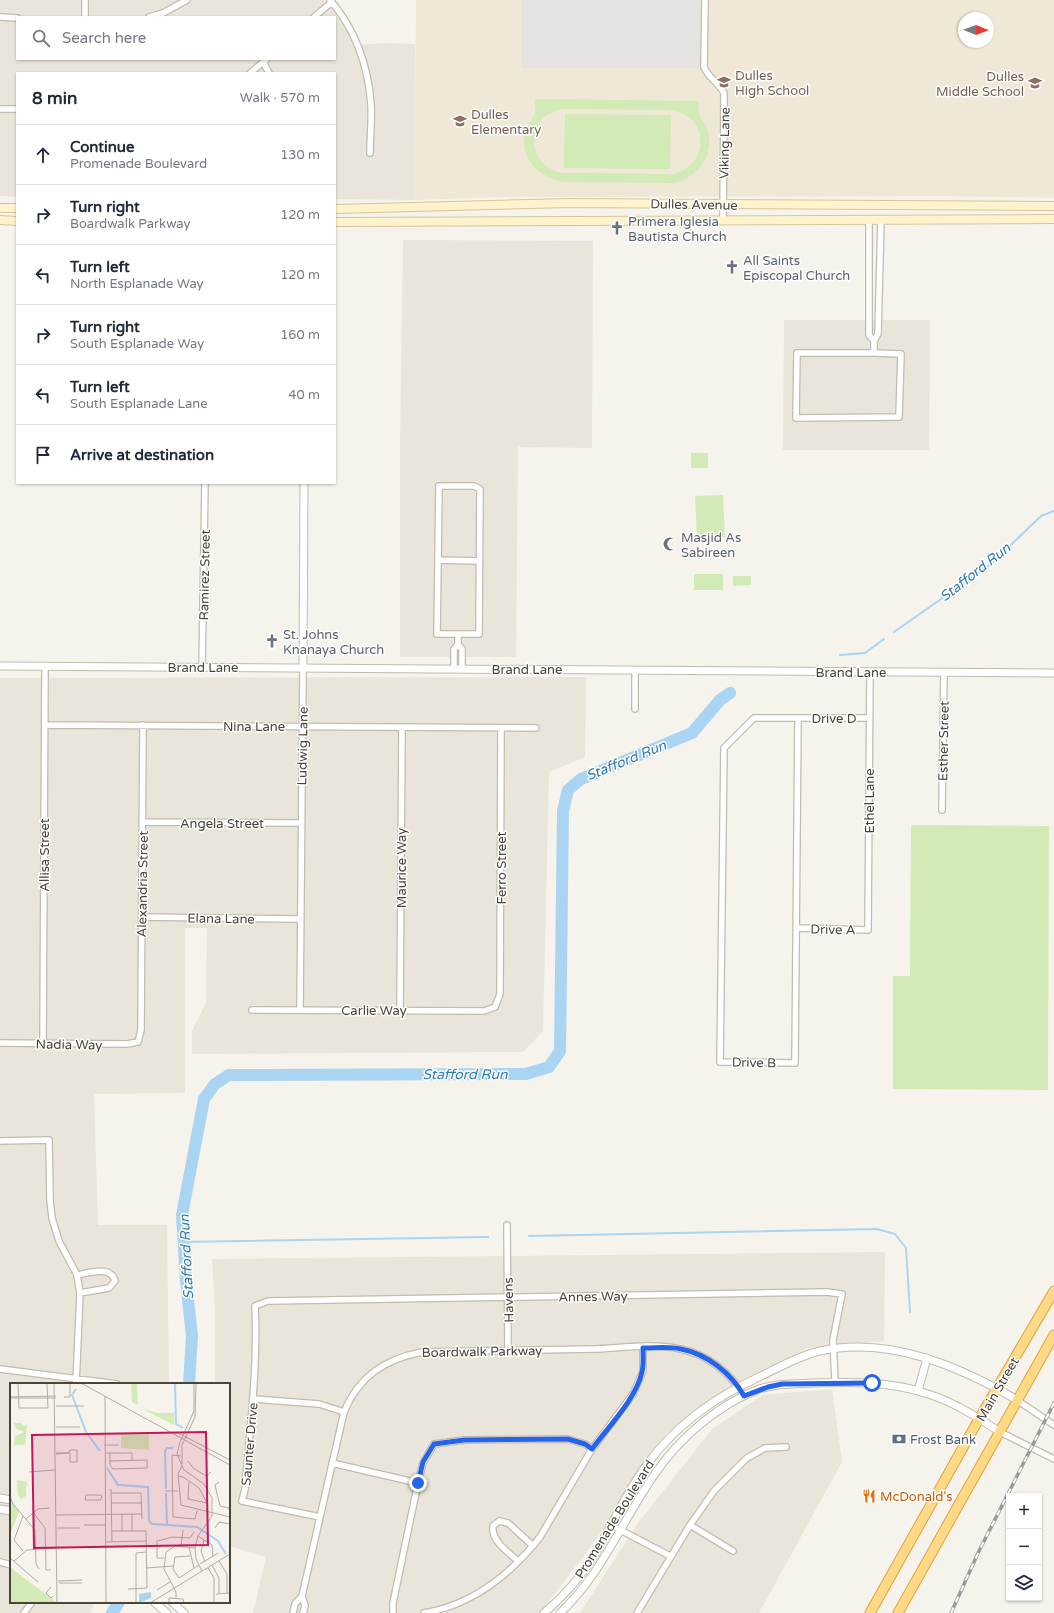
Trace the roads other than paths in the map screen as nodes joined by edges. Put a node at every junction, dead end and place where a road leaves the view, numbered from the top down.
1 (85, 0) edge
2 (187, 0) edge
3 (705, 0) edge
4 (331, 1) edge
5 (85, 16) edge
6 (152, 16) edge
7 (315, 16) edge
8 (0, 17) edge
9 (16, 18) edge
10 (265, 60) edge
11 (251, 72) edge
12 (269, 72) edge
13 (0, 109) edge
14 (16, 109) edge
15 (370, 153) dead end
16 (723, 204) junction
17 (1054, 206) edge
18 (0, 208) edge
19 (16, 208) edge
20 (336, 209) edge
21 (869, 219) junction
22 (881, 219) junction
23 (1054, 219) edge
24 (0, 220) edge
25 (16, 221) edge
26 (723, 221) junction
27 (336, 222) edge
28 (874, 341) junction
29 (874, 353) junction
30 (205, 484) edge
31 (304, 484) edge
32 (438, 560) junction
33 (480, 561) junction
34 (458, 634) junction
35 (458, 644) junction
36 (0, 666) edge
37 (45, 666) junction
38 (202, 668) junction
39 (302, 668) junction
40 (454, 669) junction
41 (462, 669) junction
42 (636, 670) junction
43 (870, 672) junction
44 (944, 672) junction
45 (1054, 673) edge
46 (635, 709) dead end
47 (798, 718) junction
48 (869, 718) junction
49 (45, 725) junction
50 (143, 726) junction
51 (302, 726) junction
52 (402, 727) junction
53 (501, 728) junction
54 (536, 728) dead end
55 (942, 810) dead end
56 (143, 822) junction
57 (301, 823) junction
58 (142, 917) junction
59 (300, 919) junction
60 (798, 928) junction
61 (868, 930) joint
62 (496, 1007) joint
63 (300, 1009) junction
64 (252, 1010) dead end
65 (400, 1010) junction
66 (138, 1042) joint
67 (0, 1043) edge
68 (43, 1043) junction
69 (0, 1141) edge
70 (507, 1225) dead end
71 (77, 1275) junction
72 (1054, 1291) edge
73 (80, 1293) junction
74 (508, 1297) junction
75 (255, 1306) joint
76 (1054, 1335) edge
77 (643, 1348) junction
78 (833, 1349) junction
79 (508, 1351) junction
80 (926, 1358) junction
81 (0, 1369) edge
82 (76, 1382) edge
83 (835, 1382) junction
84 (96, 1383) edge
85 (738, 1386) junction
86 (997, 1388) junction
87 (918, 1391) junction
88 (744, 1396) junction
89 (253, 1399) junction
90 (1017, 1400) junction
91 (344, 1412) junction
92 (979, 1419) junction
93 (1054, 1425) edge
94 (1000, 1432) junction
95 (786, 1447) dead end
96 (592, 1449) junction
97 (1054, 1459) edge
98 (332, 1463) junction
99 (418, 1483) junction
100 (0, 1498) edge
101 (10, 1500) edge
102 (0, 1509) edge
103 (10, 1511) edge
104 (320, 1517) junction
105 (611, 1525) junction
106 (690, 1525) junction
107 (621, 1530) junction
108 (533, 1546) junction
109 (733, 1551) dead end
110 (670, 1556) junction
111 (0, 1562) edge
112 (518, 1562) junction
113 (10, 1565) edge
114 (302, 1596) junction
115 (31, 1603) edge
116 (155, 1603) edge
117 (173, 1603) edge
118 (24, 1613) edge
119 (167, 1613) edge
120 (184, 1613) edge
121 (293, 1613) edge
122 (303, 1613) edge
123 (393, 1613) edge
124 (424, 1613) edge
125 (544, 1613) edge
126 (560, 1613) edge
127 (638, 1613) edge
128 (870, 1613) edge
129 (898, 1613) edge

1 - 5 street
2 - 6 street
3 - 16 street, Viking Lane
4 - 7 street
4 - 15 street
8 - 9 street
10 - 11 street
10 - 12 street
13 - 14 street
16 - 17 main road, Dulles Avenue
16 - 20 main road, Dulles Avenue
16 - 26 street, Viking Lane
18 - 19 main road
21 - 22 main road, Dulles Avenue
21 - 26 main road, Dulles Avenue
21 - 28 street
22 - 23 main road, Dulles Avenue
22 - 28 street
24 - 25 main road
26 - 27 main road, Dulles Avenue
28 - 29 street
29 - 29 street
30 - 38 street, Ramirez Street
31 - 39 street, Ludwig Lane
32 - 33 street
32 - 33 street
32 - 34 street
33 - 34 street
34 - 35 street
35 - 40 street
35 - 41 street
36 - 37 street, Brand Lane
37 - 38 street, Brand Lane
37 - 49 street, Allisa Street
38 - 39 street, Brand Lane
39 - 40 street, Brand Lane
39 - 51 street, Ludwig Lane
40 - 41 street, Brand Lane
41 - 42 street, Brand Lane
42 - 43 street, Brand Lane
42 - 46 street
43 - 44 street, Brand Lane
43 - 48 street, Ethel Lane
44 - 45 street, Brand Lane
44 - 55 street, Esther Street
47 - 48 street, Drive D
47 - 60 street, Drive B
47 - 60 street, Drive B
48 - 61 street, Ethel Lane
49 - 50 street, Nina Lane
49 - 68 street, Allisa Street
50 - 51 street, Nina Lane
50 - 56 street, Alexandria Street
51 - 52 street, Nina Lane
51 - 57 street, Ludwig Lane
52 - 53 street, Nina Lane
52 - 65 street, Maurice Way
53 - 54 street, Nina Lane
53 - 62 street, Ferro Street
56 - 57 street, Angela Street
56 - 58 street, Alexandria Street
57 - 59 street, Ludwig Lane
58 - 59 street, Elana Lane
58 - 66 street, Alexandria Street
59 - 63 street, Ludwig Lane
60 - 61 street, Drive A
62 - 65 street, Carlie Way
63 - 64 street, Carlie Way
63 - 65 street, Carlie Way
66 - 68 street, Nadia Way
67 - 68 street, Nadia Way
69 - 71 street
70 - 74 street, Havens
71 - 73 street
71 - 73 street
72 - 86 highway, Main Street
73 - 82 street
74 - 75 street, Annes Way
74 - 78 street, Annes Way
74 - 79 street, Havens
75 - 89 street, Saunter Drive
76 - 90 highway, Main Street
77 - 79 street, Boardwalk Parkway
77 - 85 street, Boardwalk Parkway
77 - 96 street
78 - 80 street, Promenade Boulevard
78 - 83 street, Annes Way
78 - 85 street, Promenade Boulevard
79 - 91 street, Boardwalk Parkway
80 - 86 street, Promenade Boulevard
80 - 87 street
81 - 82 street
82 - 84 street
83 - 87 street, Promenade Boulevard
83 - 88 street, Promenade Boulevard
85 - 88 street, Boardwalk Parkway
85 - 105 street, Promenade Boulevard
86 - 90 street, Promenade Boulevard
86 - 92 highway, Main Street
87 - 92 street, Promenade Boulevard
88 - 107 street, Promenade Boulevard
89 - 91 street
89 - 104 street, Saunter Drive
90 - 93 street, Promenade Boulevard
90 - 94 highway, Main Street
91 - 98 street, Boardwalk Parkway
92 - 94 street, Promenade Boulevard
92 - 128 highway, Main Street
94 - 97 street, Promenade Boulevard
94 - 129 highway, Main Street
95 - 106 street
96 - 99 street
96 - 108 street
98 - 99 street
98 - 104 street, Boardwalk Parkway
99 - 123 street
100 - 101 street
102 - 103 street
104 - 114 street, Boardwalk Parkway
105 - 107 street
105 - 125 street, Promenade Boulevard
106 - 109 street
106 - 110 street
107 - 110 street
107 - 126 street, Promenade Boulevard
108 - 112 street
108 - 112 street
110 - 127 street
111 - 113 street
112 - 124 street
114 - 121 street, Boardwalk Parkway
114 - 122 street, Boardwalk Parkway
115 - 118 street
116 - 119 street
117 - 120 street

